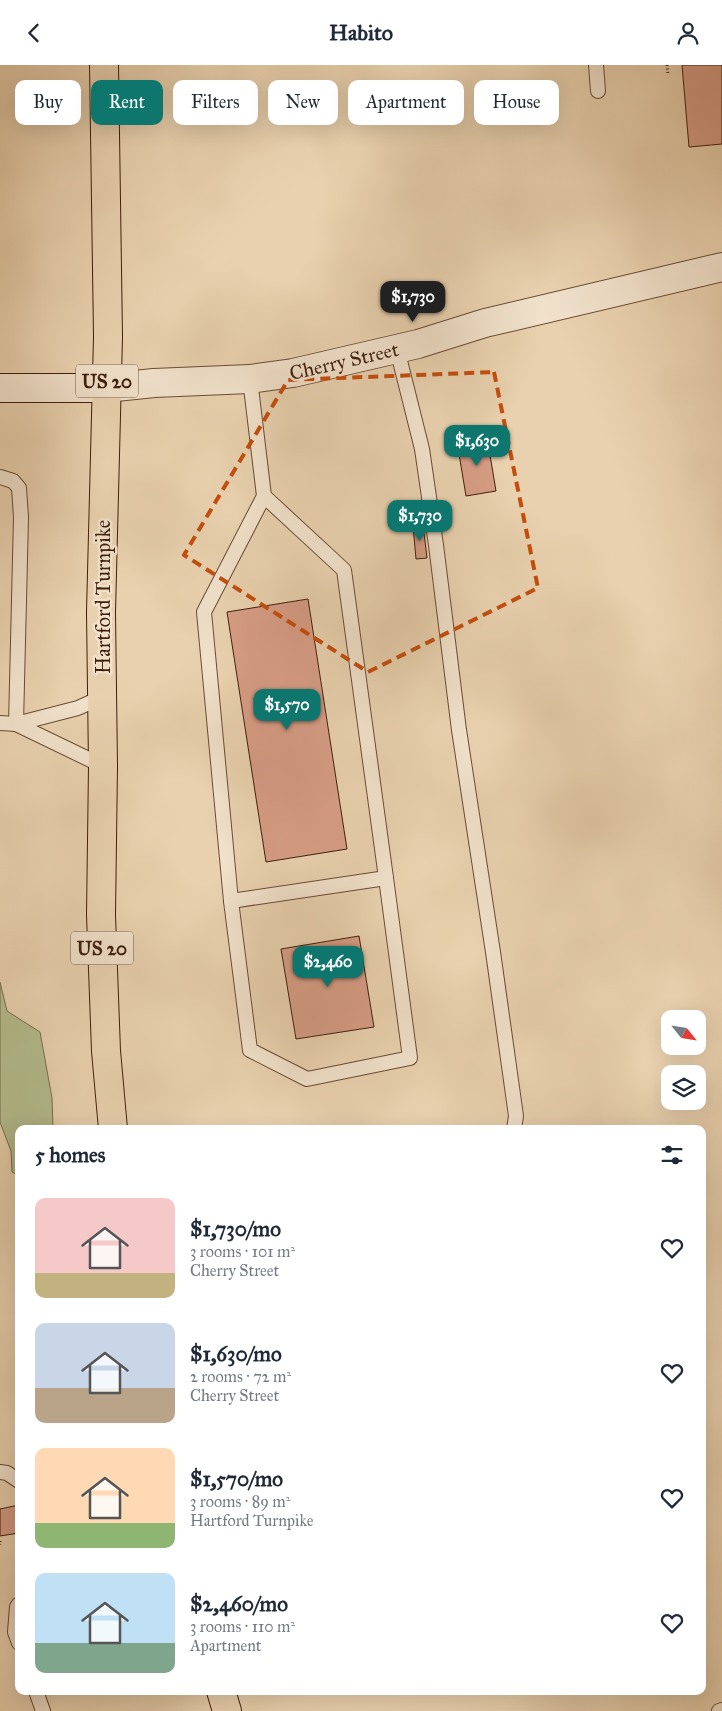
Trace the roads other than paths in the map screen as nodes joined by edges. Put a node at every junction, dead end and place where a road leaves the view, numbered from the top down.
1 (104, 65) edge
2 (596, 65) edge
3 (598, 91) dead end
4 (722, 267) edge
5 (398, 349) junction
6 (250, 379) junction
7 (106, 388) junction
8 (0, 389) edge
9 (0, 477) edge
10 (264, 496) junction
11 (102, 697) junction
12 (0, 723) edge
13 (16, 724) junction
14 (103, 766) junction
15 (386, 878) junction
16 (231, 901) junction
17 (112, 1125) edge
18 (515, 1125) edge
19 (0, 1472) edge
20 (15, 1478) edge
21 (37, 1695) edge
22 (221, 1695) edge
23 (43, 1711) edge
24 (227, 1711) edge

1 - 7 main road, Hartford Turnpike / US 20
2 - 3 lane
4 - 5 street, Cherry Street
5 - 6 street, Cherry Street
5 - 18 lane
6 - 7 street, Cherry Street
6 - 10 lane
7 - 8 street, Cherry Street
7 - 11 main road, Hartford Turnpike / US 20
9 - 13 lane
10 - 15 lane
10 - 16 lane
11 - 13 lane
11 - 14 main road, Hartford Turnpike / US 20
12 - 13 lane
13 - 14 lane
14 - 17 main road, Hartford Turnpike / US 20
15 - 16 lane
15 - 16 lane
19 - 20 lane
21 - 23 lane
22 - 24 main road

